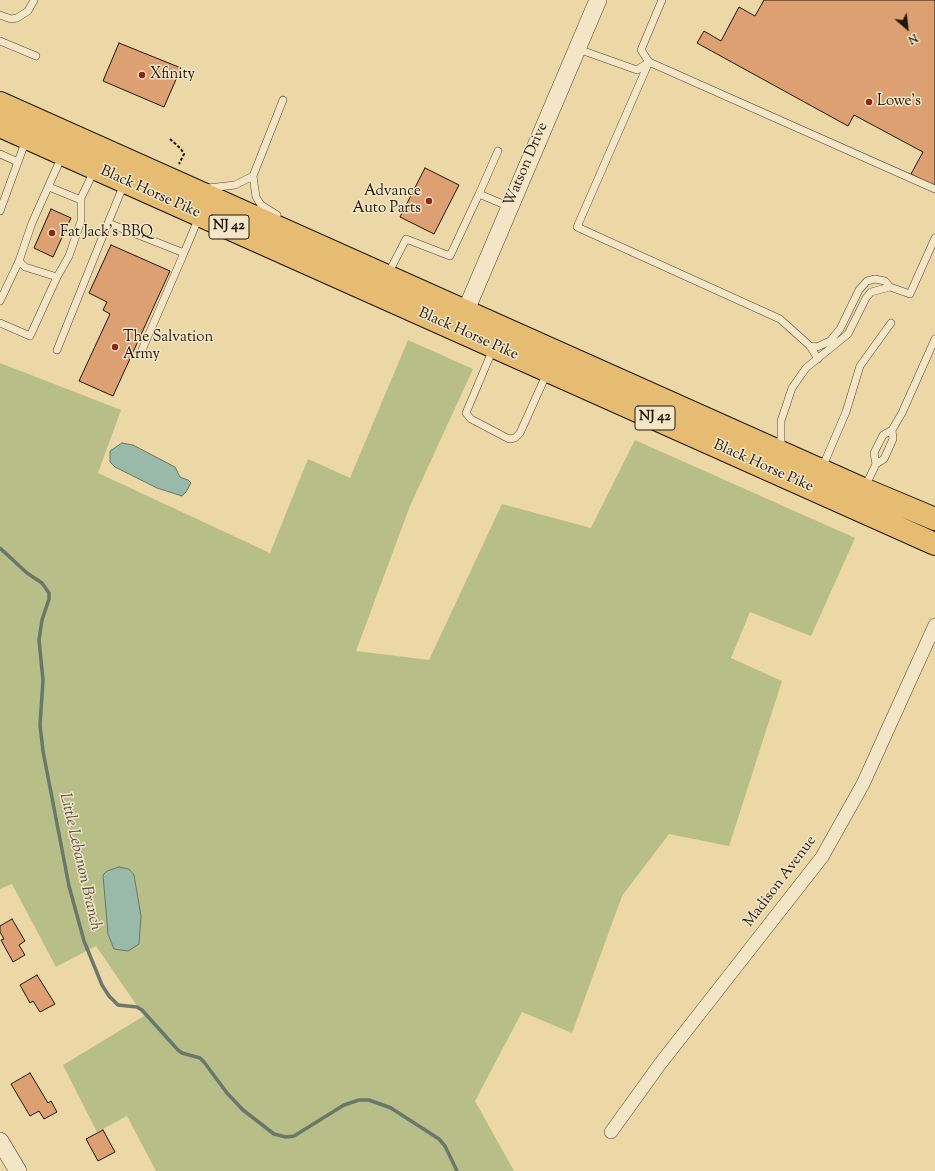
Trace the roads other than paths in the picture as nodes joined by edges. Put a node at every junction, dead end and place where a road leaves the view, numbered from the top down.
1 (34, 0) edge
2 (598, 0) edge
3 (662, 0) edge
4 (0, 14) edge
5 (0, 41) edge
6 (577, 48) junction
7 (36, 56) dead end
8 (649, 62) junction
9 (283, 100) dead end
10 (0, 102) edge
11 (0, 106) edge
12 (25, 113) junction
13 (0, 126) edge
14 (27, 138) junction
15 (498, 151) dead end
16 (0, 154) edge
17 (63, 154) junction
18 (18, 162) junction
19 (95, 168) junction
20 (252, 176) junction
21 (125, 182) junction
22 (49, 187) junction
23 (191, 188) junction
24 (935, 189) edge
25 (479, 194) junction
26 (81, 200) junction
27 (510, 207) junction
28 (0, 211) edge
29 (200, 215) junction
30 (282, 218) dead end
31 (108, 223) junction
32 (935, 238) edge
33 (184, 253) junction
34 (19, 261) junction
35 (387, 275) junction
36 (57, 277) junction
37 (890, 287) junction
38 (0, 301) edge
39 (466, 310) junction
40 (0, 323) edge
41 (892, 323) dead end
42 (458, 330) junction
43 (935, 339) edge
44 (494, 346) junction
45 (810, 346) junction
46 (57, 350) dead end
47 (142, 350) dead end
48 (818, 359) junction
49 (548, 371) junction
50 (892, 430) junction
51 (781, 452) junction
52 (876, 464) junction
53 (822, 470) junction
54 (859, 494) junction
55 (935, 519) edge
56 (935, 544) edge
57 (935, 625) edge
58 (611, 1132) dead end
59 (0, 1141) edge
60 (18, 1171) edge

1 - 4 lane
2 - 6 street, Watson Drive
3 - 8 lane
5 - 7 lane
6 - 8 lane
6 - 27 street, Watson Drive
8 - 24 lane
8 - 45 lane
9 - 20 lane
10 - 12 highway, Black Horse Pike / NJ 42
11 - 12 highway
12 - 23 highway, Black Horse Pike / NJ 42
13 - 14 highway, Black Horse Pike / NJ 42
14 - 17 highway, Black Horse Pike / NJ 42
14 - 18 lane
15 - 25 lane
16 - 18 lane
17 - 19 highway, Black Horse Pike / NJ 42
17 - 22 lane
18 - 28 lane
19 - 21 highway, Black Horse Pike / NJ 42
19 - 26 lane
20 - 23 lane
20 - 30 lane
21 - 29 highway, Black Horse Pike / NJ 42
21 - 31 lane
22 - 26 lane
22 - 34 lane
23 - 35 highway, Black Horse Pike / NJ 42
25 - 27 lane
25 - 35 lane
26 - 36 lane
27 - 39 street, Watson Drive
29 - 33 lane
29 - 42 highway, Black Horse Pike / NJ 42
31 - 33 lane
31 - 46 lane
32 - 37 lane
33 - 47 lane
34 - 36 lane
34 - 38 lane
35 - 39 highway, Black Horse Pike / NJ 42
36 - 40 lane
37 - 45 lane
37 - 48 lane
39 - 42 street, Watson Drive
39 - 51 highway, Black Horse Pike / NJ 42
41 - 53 lane
42 - 44 highway, Black Horse Pike / NJ 42
43 - 50 lane
44 - 49 highway, Black Horse Pike / NJ 42
44 - 49 lane
45 - 48 lane
48 - 51 lane
49 - 54 highway, Black Horse Pike / NJ 42
50 - 52 lane
50 - 52 lane
51 - 53 highway, Black Horse Pike / NJ 42
52 - 54 lane
53 - 54 highway, Black Horse Pike / NJ 42
54 - 55 highway, Black Horse Pike / NJ 42
54 - 56 highway, Black Horse Pike / NJ 42
57 - 58 street, Madison Avenue
59 - 60 street

